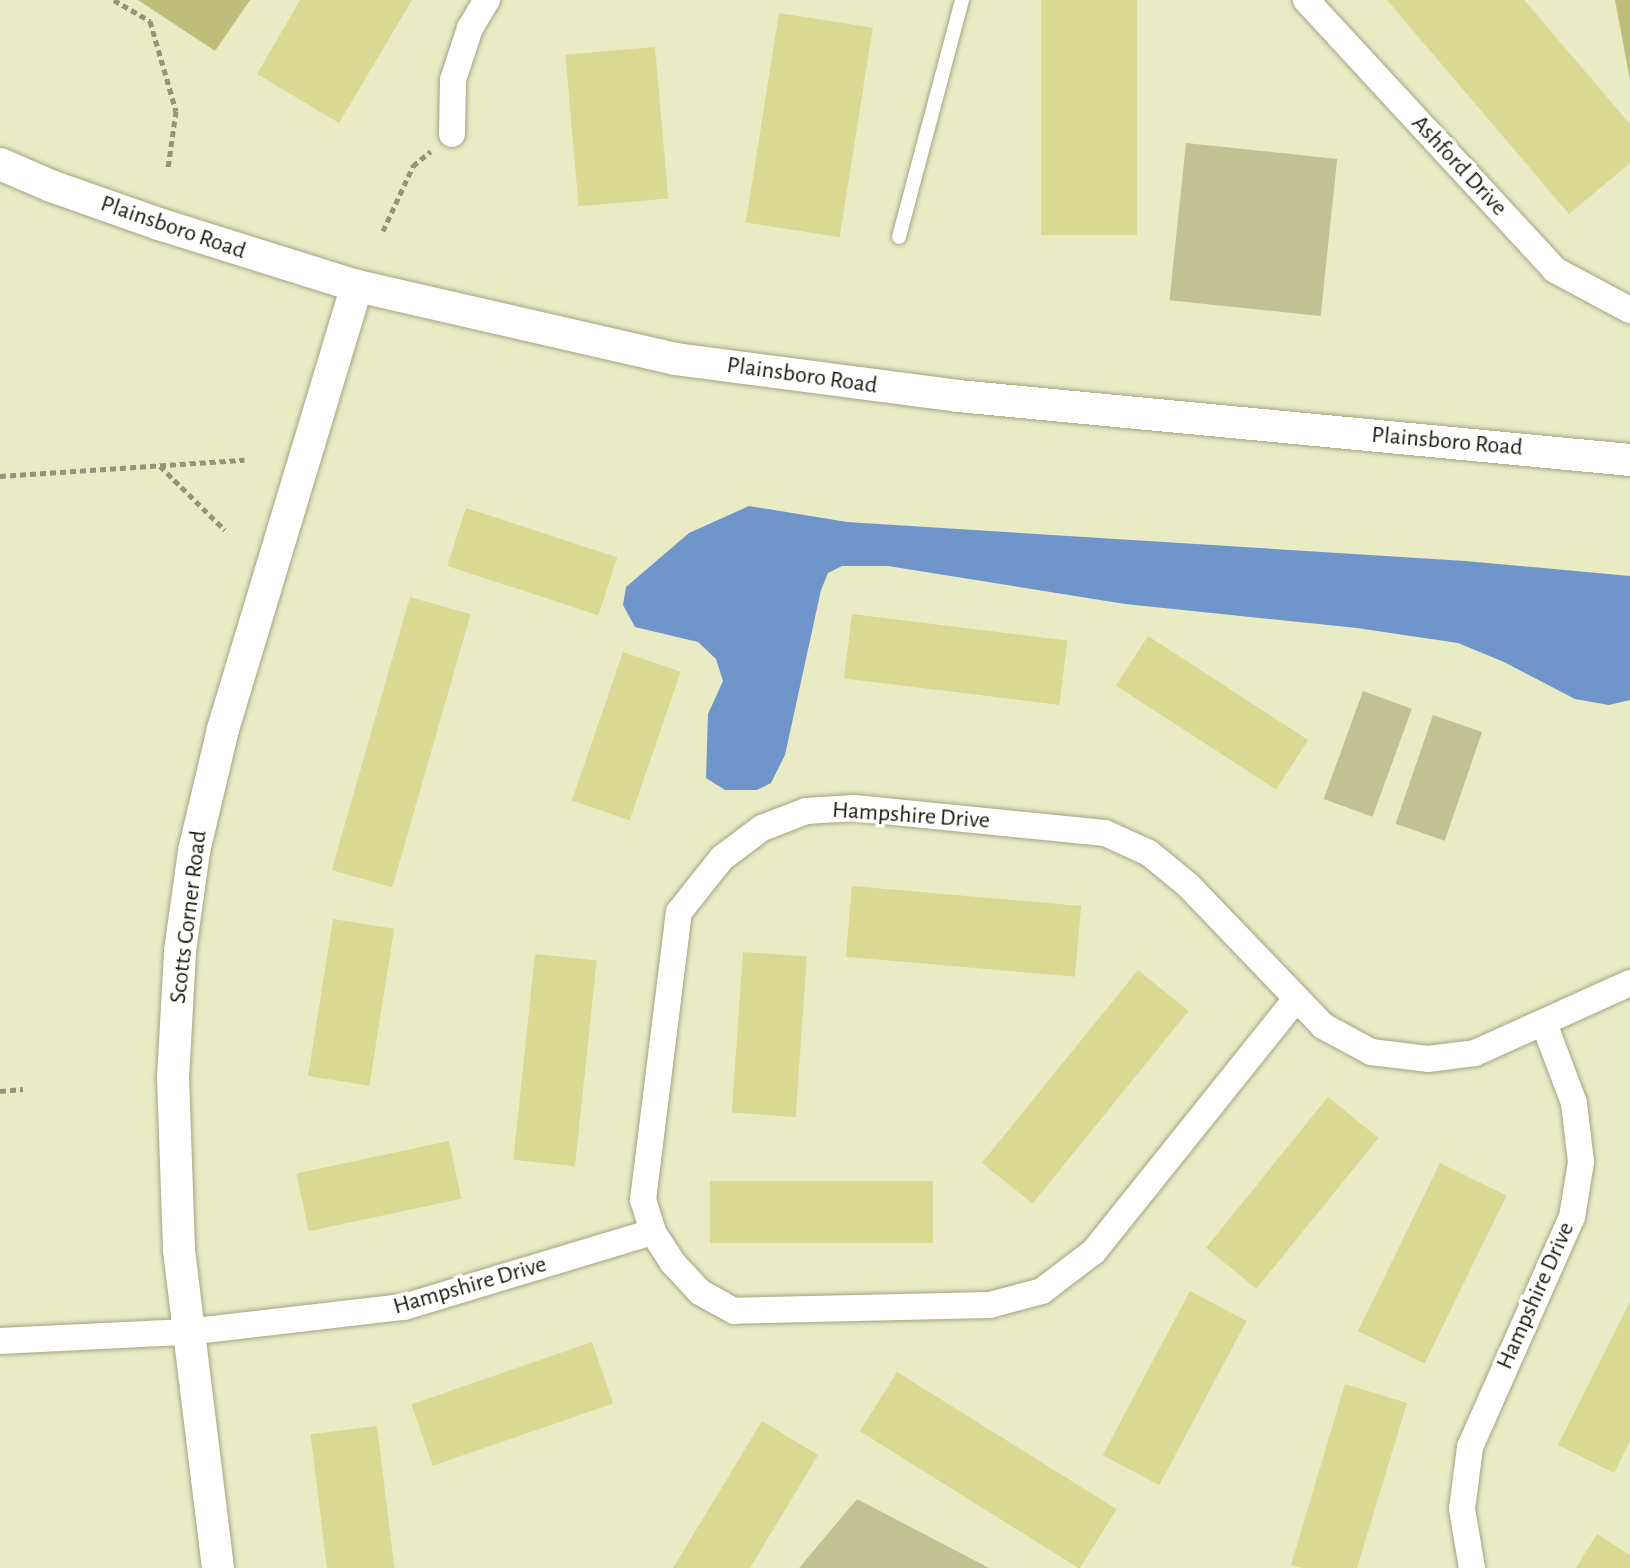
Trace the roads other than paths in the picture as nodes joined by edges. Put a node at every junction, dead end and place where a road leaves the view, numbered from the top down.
1 (487, 0) edge
2 (962, 0) edge
3 (1306, 0) edge
4 (452, 134) road end
5 (0, 164) edge
6 (899, 237) dead end
7 (357, 286) junction
8 (1630, 310) edge
9 (1630, 460) edge
10 (1630, 983) edge
11 (1296, 999) junction
12 (1544, 1023) junction
13 (653, 1232) junction
14 (187, 1332) junction
15 (0, 1341) edge
16 (218, 1568) edge
17 (1472, 1568) edge

1 - 4 street
2 - 6 lane
3 - 8 street, Ashford Drive
5 - 7 street, Plainsboro Road
7 - 9 street, Plainsboro Road
7 - 14 street, Scotts Corner Road
10 - 12 street, Hampshire Drive
11 - 12 street, Hampshire Drive
11 - 13 street, Hampshire Drive
11 - 13 street, Hampshire Drive
12 - 17 street, Hampshire Drive
13 - 14 street, Hampshire Drive
14 - 15 street, Hampshire Drive
14 - 16 street, Scotts Corner Road

